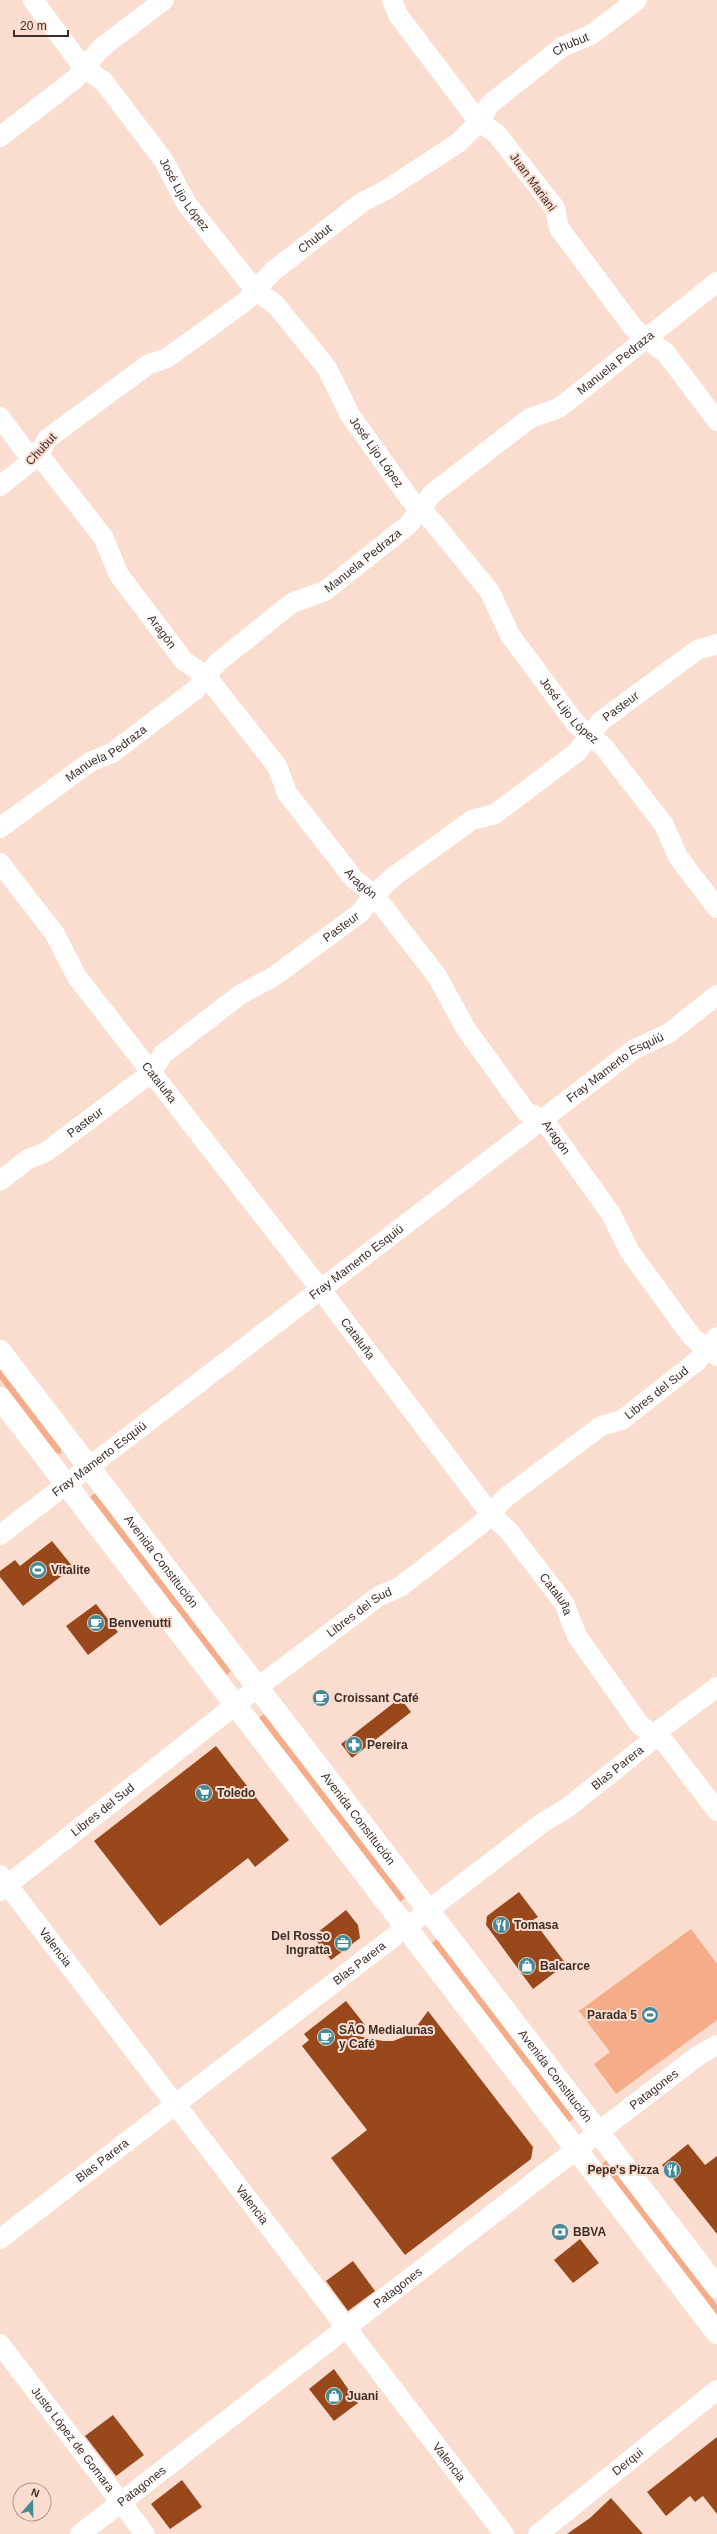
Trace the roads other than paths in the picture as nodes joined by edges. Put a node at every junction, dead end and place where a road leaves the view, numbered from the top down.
1 (33, 0) edge
2 (164, 0) edge
3 (392, 0) edge
4 (637, 0) edge
5 (83, 67) junction
6 (479, 122) junction
7 (0, 137) edge
8 (717, 282) edge
9 (255, 290) junction
10 (645, 339) junction
11 (0, 417) edge
12 (717, 421) edge
13 (39, 455) junction
14 (0, 486) edge
15 (421, 509) junction
16 (717, 644) edge
17 (206, 676) junction
18 (589, 736) junction
19 (0, 828) edge
20 (0, 863) edge
21 (374, 895) junction
22 (717, 908) edge
23 (717, 995) edge
24 (152, 1072) junction
25 (544, 1119) junction
26 (0, 1181) edge
27 (321, 1290) junction
28 (714, 1347) edge
29 (0, 1351) edge
30 (0, 1398) edge
31 (88, 1466) junction
32 (66, 1483) junction
33 (492, 1516) junction
34 (0, 1535) edge
35 (258, 1687) junction
36 (717, 1687) edge
37 (236, 1705) junction
38 (654, 1736) junction
39 (717, 1811) edge
40 (3, 1883) edge
41 (430, 1911) junction
42 (407, 1929) junction
43 (717, 2044) edge
44 (176, 2104) junction
45 (600, 2133) junction
46 (577, 2151) junction
47 (0, 2239) edge
48 (717, 2287) edge
49 (348, 2329) junction
50 (717, 2333) edge
51 (0, 2344) edge
52 (717, 2390) edge
53 (121, 2503) junction
54 (80, 2534) edge
55 (145, 2534) edge
56 (504, 2534) edge
57 (538, 2534) edge

1 - 5 street, José Lijo López
2 - 5 street
3 - 6 street, Juan Mariani
4 - 6 street, Chubut
5 - 7 street
5 - 9 street, José Lijo López
6 - 9 street, Chubut
6 - 10 street, Juan Mariani
8 - 10 street, Manuela Pedraza
9 - 13 street, Chubut
9 - 15 street, José Lijo López
10 - 12 street, Juan Mariani
10 - 15 street, Manuela Pedraza
11 - 13 street, Aragón
13 - 14 street, Chubut
13 - 17 street, Aragón
15 - 17 street, Manuela Pedraza
15 - 18 street, José Lijo López
16 - 18 street, Pasteur
17 - 19 street, Manuela Pedraza
17 - 21 street, Aragón
18 - 21 street, Pasteur
18 - 22 street, José Lijo López
20 - 24 street, Cataluña
21 - 24 street, Pasteur
21 - 25 street, Aragón
23 - 25 street, Fray Mamerto Esquiú
24 - 26 street, Pasteur
24 - 27 street, Cataluña
25 - 27 street, Fray Mamerto Esquiú
25 - 28 street, Aragón
27 - 31 street, Fray Mamerto Esquiú
27 - 33 street, Cataluña
28 - 33 street, Libres del Sud
29 - 31 main road, Avenida Constitución
30 - 32 main road
31 - 32 street, Fray Mamerto Esquiú
31 - 35 main road, Avenida Constitución
32 - 34 street, Fray Mamerto Esquiú
32 - 37 main road
33 - 35 street, Libres del Sud
33 - 38 street, Cataluña
35 - 37 street, Libres del Sud
35 - 41 main road, Avenida Constitución
36 - 38 street, Blas Parera
37 - 40 street, Libres del Sud
37 - 42 main road
38 - 39 street, Cataluña
38 - 41 street, Blas Parera
40 - 44 street, Valencia
41 - 42 street, Blas Parera
41 - 45 main road, Avenida Constitución
42 - 44 street, Blas Parera
42 - 46 main road
43 - 45 street, Patagones
44 - 47 street, Blas Parera
44 - 49 street, Valencia
45 - 46 street, Patagones
45 - 48 main road, Avenida Constitución
46 - 49 street, Patagones
46 - 50 main road
49 - 53 street, Patagones
49 - 56 street, Valencia
51 - 53 street, Justo López de Gomara
52 - 57 street, Derqui
53 - 54 street, Patagones
53 - 55 street, Justo López de Gomara

